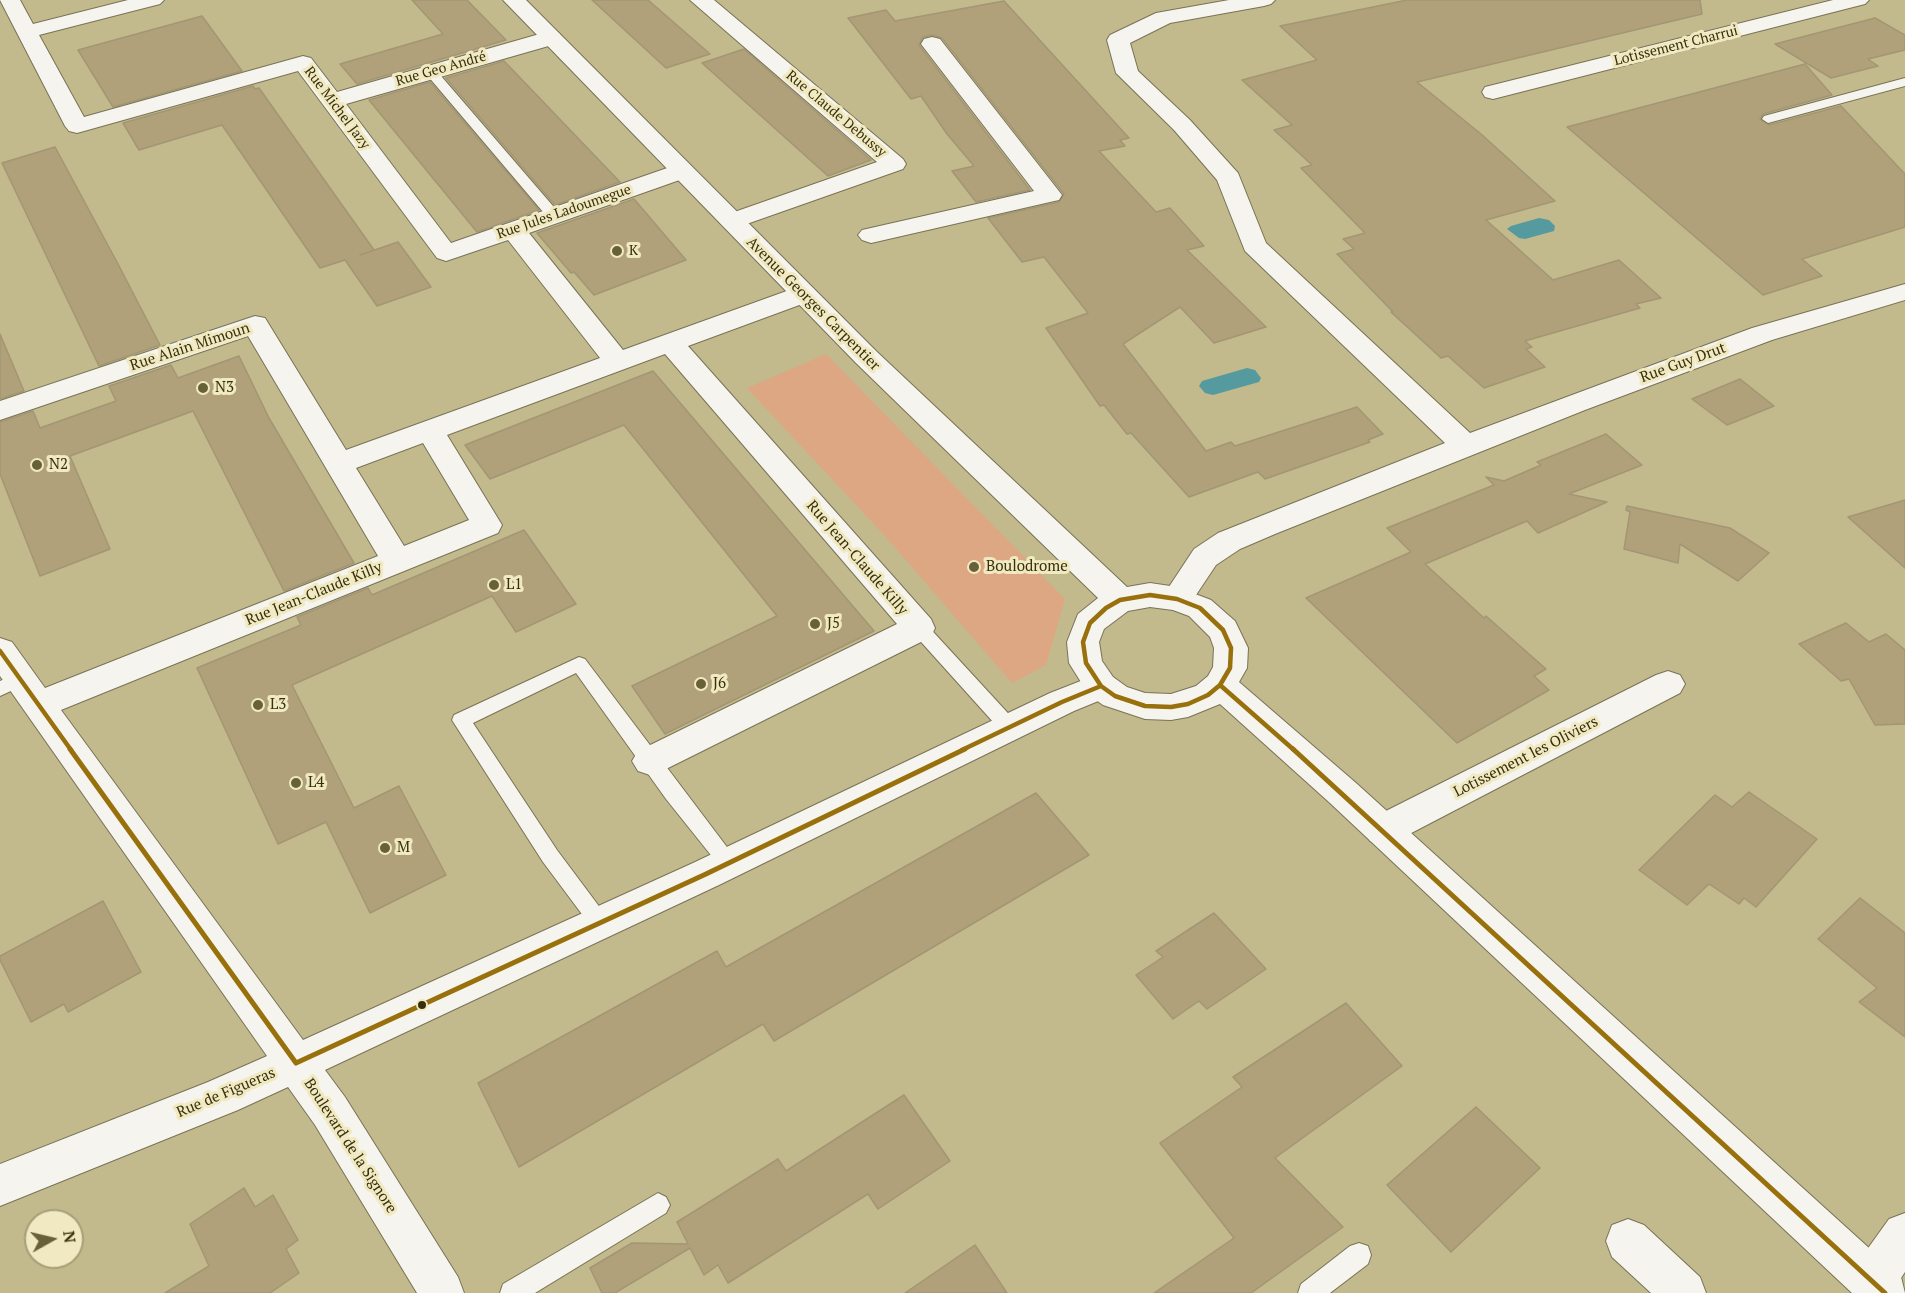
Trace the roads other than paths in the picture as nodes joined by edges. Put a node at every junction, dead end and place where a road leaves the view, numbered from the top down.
1 (9, 0) edge
2 (153, 0) edge
3 (514, 0) edge
4 (701, 0) edge
5 (1264, 0) edge
6 (1858, 0) edge
7 (26, 32) junction
8 (551, 38) junction
9 (932, 44) dead end
10 (431, 72) junction
11 (1905, 82) edge
12 (1493, 92) dead end
13 (332, 101) junction
14 (1768, 119) dead end
15 (682, 171) junction
16 (554, 216) junction
17 (732, 221) junction
18 (513, 230) junction
19 (871, 235) dead end
20 (446, 254) joint
21 (1905, 292) edge
22 (804, 294) junction
23 (670, 343) junction
24 (618, 362) junction
25 (0, 411) edge
26 (430, 430) junction
27 (1466, 446) junction
28 (338, 464) junction
29 (397, 561) junction
30 (1177, 598) junction
31 (1120, 600) junction
32 (919, 628) junction
33 (15, 681) edge
34 (1668, 684) dead end
35 (1220, 685) junction
36 (1101, 686) junction
37 (1010, 728) junction
38 (650, 762) junction
39 (1383, 830) junction
40 (729, 863) junction
41 (600, 923) junction
42 (296, 1063) junction
43 (0, 1185) edge
44 (658, 1205) dead end
45 (1905, 1235) edge
46 (1628, 1241) dead end
47 (1359, 1255) dead end
48 (1879, 1287) edge
49 (442, 1293) edge
50 (512, 1293) edge
51 (1310, 1293) edge
52 (1684, 1293) edge

1 - 7 street
2 - 7 street
3 - 8 street, Avenue Georges Carpentier
4 - 17 street, Rue Claude Debussy
5 - 27 street
6 - 12 street, Lotissement Charrui
7 - 13 street, Rue Michel Jazy
8 - 10 street, Rue Geo André
8 - 15 street, Avenue Georges Carpentier
9 - 19 street
10 - 13 street, Rue Geo André
10 - 16 lane
11 - 14 lane
13 - 20 street, Rue Michel Jazy
15 - 16 street, Rue Jules Ladoumegue
15 - 17 street, Avenue Georges Carpentier
16 - 18 street, Rue Jules Ladoumegue
17 - 22 street, Avenue Georges Carpentier
18 - 20 street, Rue Jules Ladoumegue
18 - 24 street
21 - 27 street, Rue Guy Drut
22 - 23 street
22 - 31 street, Avenue Georges Carpentier
23 - 24 street
23 - 32 street, Rue Jean-Claude Killy
24 - 26 street
25 - 28 street, Rue Alain Mimoun
26 - 28 street
26 - 29 street, Rue Jean-Claude Killy
27 - 30 street, Rue Guy Drut
28 - 29 street, Rue Alain Mimoun
29 - 33 street, Rue Jean-Claude Killy
30 - 31 street
30 - 35 street
31 - 36 street
32 - 37 lane
32 - 38 street, Rue Jean-Claude Killy
33 - 42 street, Boulevard de la Signore
34 - 39 street, Lotissement les Oliviers
35 - 36 street
35 - 39 street
36 - 37 street, Rue de Figueras
37 - 40 street, Rue de Figueras
38 - 40 lane
38 - 41 lane
39 - 48 street
40 - 41 street, Rue de Figueras
41 - 42 street, Rue de Figueras
42 - 43 street, Rue de Figueras
42 - 49 street, Boulevard de la Signore
44 - 50 lane
45 - 48 street
46 - 52 street
47 - 51 lane

